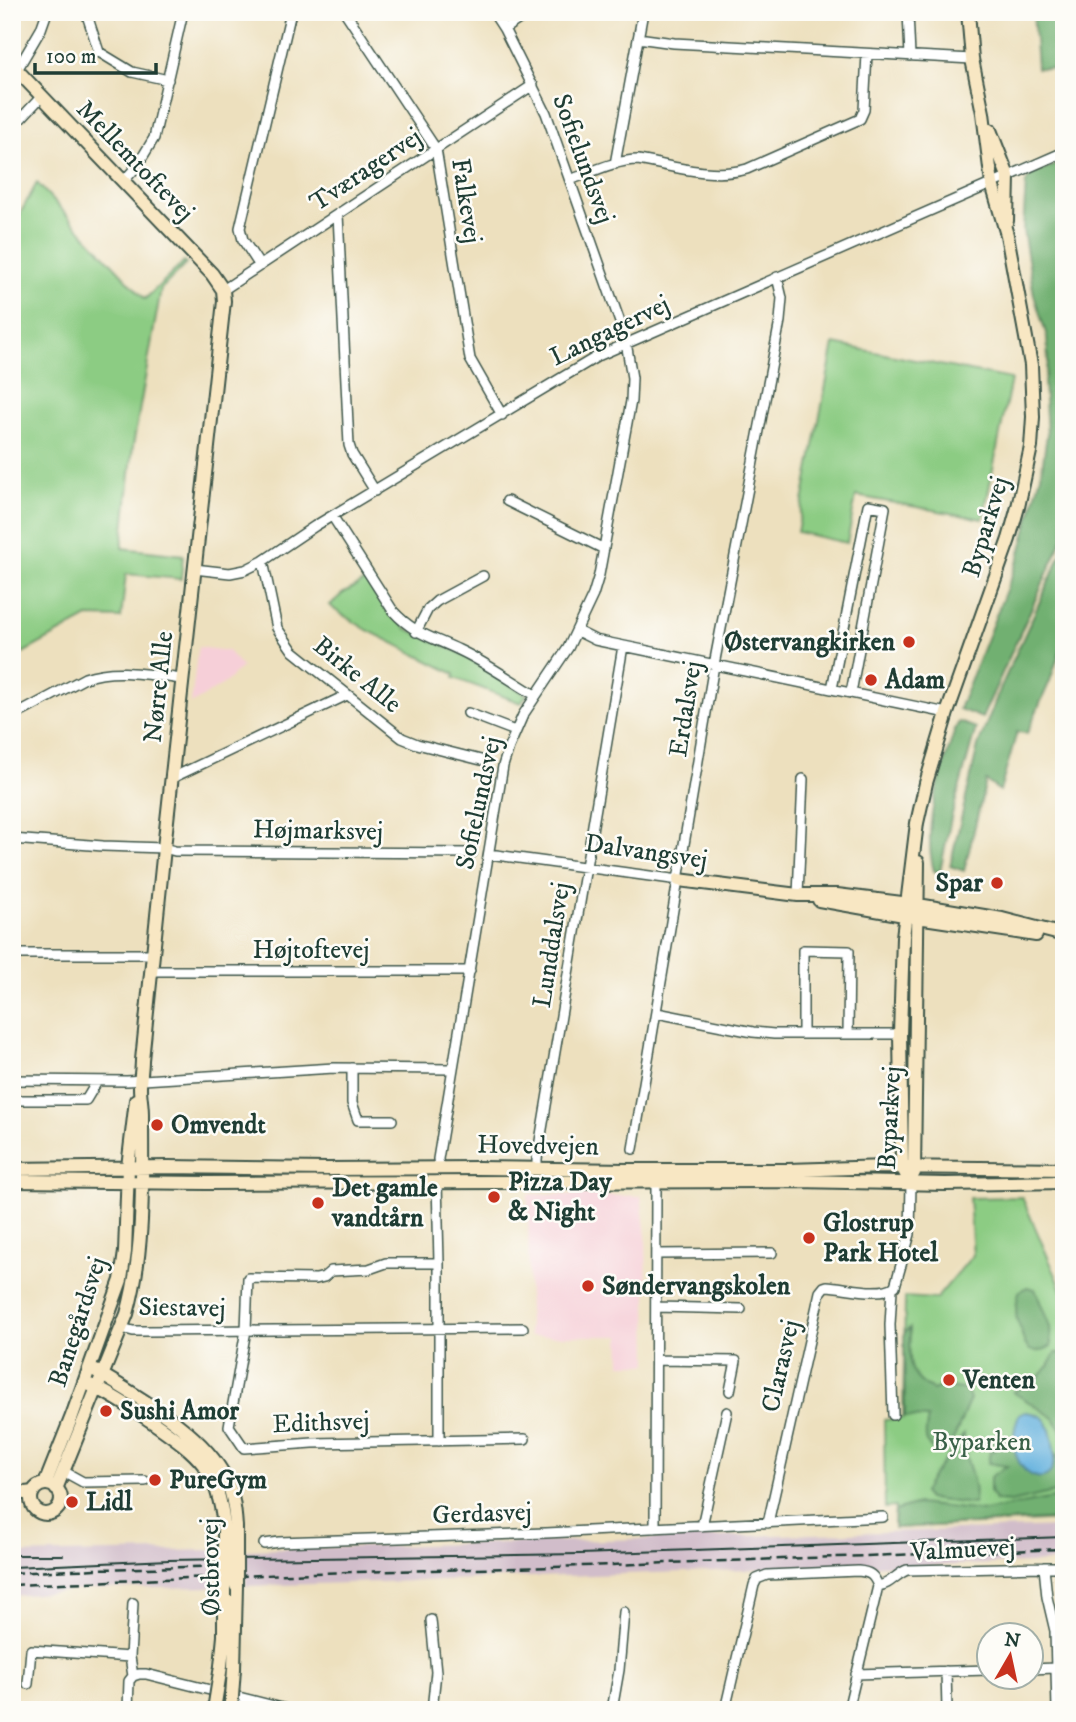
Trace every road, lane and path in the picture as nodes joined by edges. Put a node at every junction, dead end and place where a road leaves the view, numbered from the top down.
1 (47, 12) edge
2 (86, 12) edge
3 (183, 12) edge
4 (291, 12) edge
5 (345, 12) edge
6 (493, 12) edge
7 (530, 12) edge
8 (643, 12) edge
9 (908, 12) edge
10 (968, 12) edge
11 (505, 29) junction
12 (638, 38) junction
13 (867, 54) junction
14 (910, 56) junction
15 (972, 59) junction
16 (15, 68) edge
17 (168, 80) junction
18 (533, 85) junction
19 (42, 96) junction
20 (983, 113) junction
21 (12, 128) edge
22 (436, 149) junction
23 (1064, 152) edge
24 (615, 164) junction
25 (1008, 176) junction
26 (570, 180) junction
27 (123, 182) junction
28 (992, 184) junction
29 (338, 214) junction
30 (1007, 235) junction
31 (260, 266) junction
32 (777, 277) junction
33 (223, 290) junction
34 (621, 325) dead end
35 (626, 342) junction
36 (502, 415) junction
37 (375, 491) junction
38 (507, 501) dead end
39 (333, 517) junction
40 (604, 549) junction
41 (263, 561) junction
42 (194, 569) junction
43 (484, 576) dead end
44 (577, 631) junction
45 (416, 632) junction
46 (624, 646) junction
47 (714, 665) junction
48 (183, 678) junction
49 (832, 689) junction
50 (851, 693) junction
51 (347, 695) junction
52 (535, 695) junction
53 (468, 713) dead end
54 (947, 713) junction
55 (12, 717) edge
56 (515, 731) junction
57 (485, 761) dead end
58 (172, 778) junction
59 (803, 779) dead end
60 (12, 839) edge
61 (164, 848) junction
62 (472, 853) dead end
63 (489, 854) junction
64 (586, 867) junction
65 (679, 880) junction
66 (798, 895) junction
67 (912, 910) junction
68 (1064, 937) edge
69 (12, 954) edge
70 (153, 954) junction
71 (151, 971) junction
72 (470, 971) junction
73 (657, 1013) junction
74 (803, 1034) junction
75 (848, 1034) junction
76 (900, 1034) junction
77 (352, 1068) junction
78 (453, 1069) junction
79 (12, 1080) edge
80 (95, 1081) junction
81 (140, 1085) junction
82 (12, 1100) edge
83 (392, 1120) dead end
84 (633, 1149) dead end
85 (128, 1167) junction
86 (142, 1167) junction
87 (439, 1168) junction
88 (909, 1168) junction
89 (12, 1169) edge
90 (530, 1169) junction
91 (1064, 1169) edge
92 (12, 1181) edge
93 (437, 1181) junction
94 (656, 1181) junction
95 (128, 1182) junction
96 (142, 1182) junction
97 (1064, 1182) edge
98 (911, 1184) junction
99 (656, 1254) junction
100 (772, 1254) dead end
101 (439, 1263) junction
102 (892, 1289) junction
103 (656, 1307) junction
104 (741, 1309) dead end
105 (122, 1328) junction
106 (438, 1328) junction
107 (523, 1328) dead end
108 (246, 1330) junction
109 (656, 1360) junction
110 (89, 1367) junction
111 (100, 1381) junction
112 (83, 1382) junction
113 (730, 1391) dead end
114 (727, 1412) dead end
115 (893, 1415) dead end
116 (525, 1439) dead end
117 (439, 1441) junction
118 (63, 1471) junction
119 (145, 1481) dead end
120 (51, 1487) junction
121 (12, 1492) edge
122 (32, 1497) junction
123 (12, 1498) edge
124 (883, 1517) dead end
125 (768, 1523) junction
126 (702, 1526) junction
127 (655, 1528) junction
128 (264, 1544) dead end
129 (1044, 1567) junction
130 (1064, 1567) edge
131 (878, 1586) junction
132 (133, 1603) dead end
133 (624, 1612) dead end
134 (432, 1620) dead end
135 (1059, 1648) edge
136 (130, 1657) junction
137 (228, 1667) junction
138 (1044, 1668) edge
139 (1056, 1668) junction
140 (974, 1670) edge
141 (946, 1671) junction
142 (856, 1674) junction
143 (133, 1676) junction
144 (28, 1684) dead end
145 (1060, 1690) edge
146 (128, 1710) edge
147 (214, 1710) edge
148 (230, 1710) edge
149 (290, 1710) edge
150 (432, 1710) edge
151 (612, 1710) edge
152 (725, 1710) edge
153 (848, 1710) edge
154 (947, 1710) edge
155 (1057, 1710) edge

1 - 16 street
2 - 17 street
3 - 17 street
4 - 31 street
5 - 22 street, Falkevej
6 - 11 street, Sofielundsvej
7 - 11 street
8 - 12 street
9 - 14 street
10 - 15 street, Byparkvej
11 - 18 street, Sofielundsvej
12 - 13 street
12 - 24 street
13 - 14 street
13 - 24 street
14 - 15 street
15 - 20 street, Byparkvej
16 - 19 street, Mellemtoftevej
17 - 27 street
18 - 22 street, Tværagervej
18 - 26 street, Sofielundsvej
19 - 21 street
19 - 27 street, Mellemtoftevej
20 - 25 street, Byparkvej
20 - 28 street, Byparkvej
22 - 29 street, Tværagervej
22 - 36 street, Falkevej
23 - 25 street, Langagervej
24 - 26 street
25 - 28 street, Langagervej
25 - 30 street, Byparkvej
26 - 34 street, Sofielundsvej
27 - 33 street, Mellemtoftevej
28 - 30 street, Byparkvej
28 - 32 street, Langagervej
29 - 31 street, Tværagervej
29 - 37 street
30 - 54 street, Byparkvej
31 - 33 street, Tværagervej
32 - 35 street, Langagervej
32 - 47 street, Erdalsvej
33 - 42 street, Nørre Alle
35 - 36 street, Langagervej
35 - 40 street, Sofielundsvej
36 - 37 street, Langagervej
37 - 39 street, Langagervej
38 - 40 street
39 - 41 street, Langagervej
39 - 45 street
40 - 44 street, Sofielundsvej
41 - 42 street, Langagervej
41 - 51 street, Birke Alle
42 - 48 street, Nørre Alle
43 - 45 street
44 - 46 street
44 - 52 street, Sofielundsvej
45 - 52 street
46 - 47 street
46 - 64 street, Lunddalsvej
47 - 49 street
47 - 65 street, Erdalsvej
48 - 55 street
48 - 58 street, Nørre Alle
49 - 50 street
49 - 50 street
50 - 54 street
51 - 57 street, Birke Alle
51 - 58 street
52 - 56 street, Sofielundsvej
53 - 56 street
54 - 67 street, Byparkvej
56 - 63 street, Sofielundsvej
58 - 61 street, Nørre Alle
59 - 66 street
60 - 61 street, Højmarksvej
61 - 62 street, Højmarksvej
61 - 70 street, Nørre Alle
63 - 64 street, Dalvangsvej
63 - 72 street, Sofielundsvej
64 - 65 street, Dalvangsvej
64 - 90 street, Lunddalsvej
65 - 66 street, Dalvangsvej
65 - 73 street, Erdalsvej
66 - 67 street, Dalvangsvej
67 - 68 street, Dalvangsvej
67 - 76 street, Byparkvej
67 - 88 street, Byparkvej
69 - 70 street
70 - 71 street, Nørre Alle
71 - 72 street, Højtoftevej
71 - 81 street, Nørre Alle
72 - 78 street, Sofielundsvej
73 - 74 street
73 - 84 street, Erdalsvej
74 - 75 street
74 - 75 street
75 - 76 street
76 - 88 street, Byparkvej
77 - 78 street
77 - 81 street
77 - 83 street
78 - 87 street, Sofielundsvej
79 - 80 street
80 - 81 street
80 - 82 street
81 - 85 street, Nørre Alle
81 - 86 street, Nørre Alle
85 - 86 street, Hovedvejen
85 - 89 street, Hovedvejen
85 - 95 street, Banegårdsvej
86 - 87 street, Hovedvejen
86 - 96 street, Nørre Alle
87 - 90 street, Hovedvejen
88 - 90 street, Hovedvejen
88 - 91 street, Hovedvejen
88 - 98 street, Byparkvej
90 - 93 street
92 - 95 street, Hovedvejen
93 - 94 street, Hovedvejen
93 - 96 street, Hovedvejen
93 - 101 street
94 - 98 street, Hovedvejen
94 - 99 street
95 - 96 street, Hovedvejen
95 - 110 street, Banegårdsvej
96 - 105 street, Banegårdsvej
97 - 98 street, Hovedvejen
98 - 102 street
99 - 100 street
99 - 103 street
101 - 106 street
101 - 108 street, Siestavej
102 - 115 street
102 - 125 street, Clarasvej
103 - 104 street
103 - 109 street
105 - 108 street, Siestavej
105 - 111 street, Banegårdsvej
106 - 107 street
106 - 108 street
106 - 117 street
108 - 117 street, Edithsvej
109 - 113 street
109 - 127 street
110 - 111 street, Østbrovej
110 - 112 street, Banegårdsvej
111 - 112 street, Østbrovej
111 - 118 street, Banegårdsvej
111 - 137 street, Østbrovej, bridge
112 - 120 street, Banegårdsvej
114 - 126 street
116 - 117 street, Edithsvej
118 - 119 street
118 - 120 street, Banegårdsvej
120 - 122 street
120 - 122 street
121 - 122 street
122 - 123 street
124 - 125 street, Gerdasvej
125 - 126 street, Gerdasvej
126 - 127 street, Gerdasvej
127 - 128 street, Gerdasvej
129 - 130 street, Valmuevej
129 - 131 street, Valmuevej
129 - 135 street
131 - 142 street
131 - 152 street, Valmuevej
132 - 136 street
133 - 151 street
134 - 150 street
135 - 139 street
136 - 143 street
136 - 144 street
137 - 147 street, Østbrovej, bridge
137 - 148 street, Østbrovej, bridge
138 - 139 street
139 - 145 street
140 - 141 street
141 - 142 street
141 - 154 street
142 - 153 street
143 - 146 street
143 - 149 street
145 - 155 street

